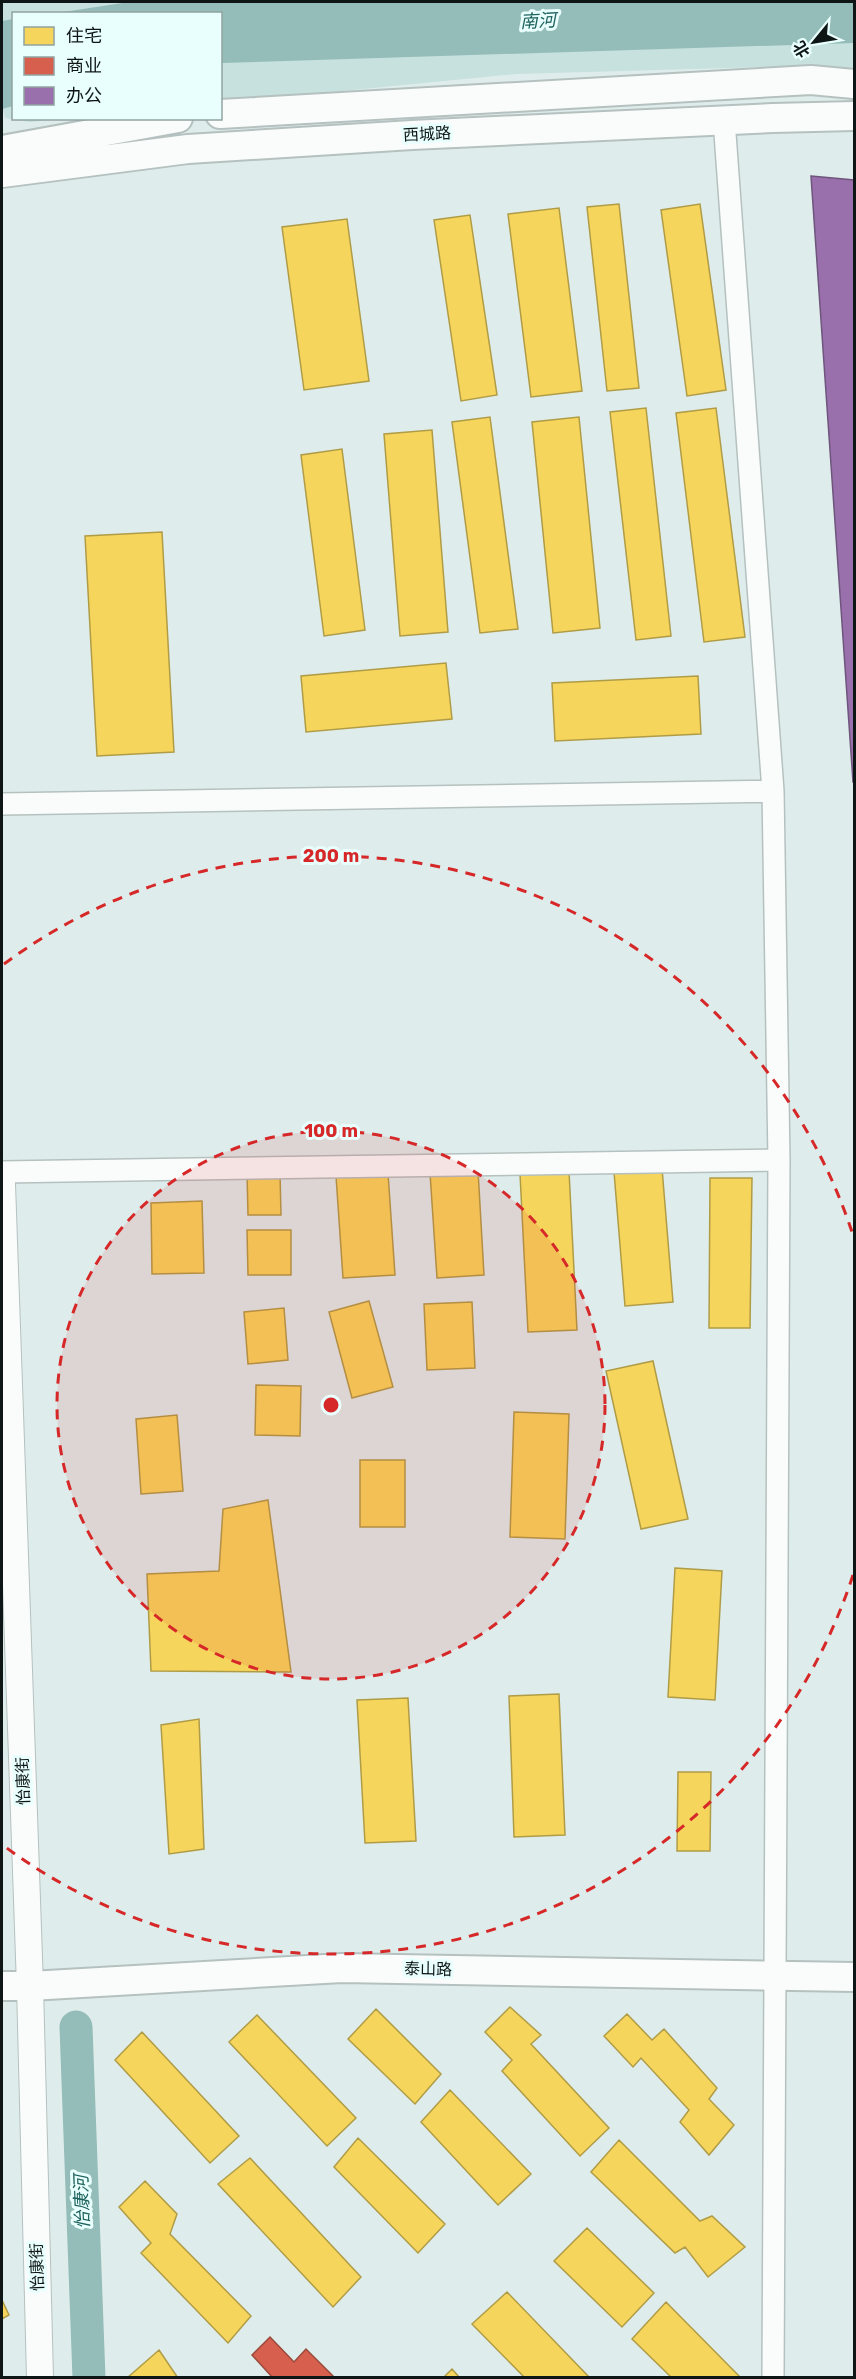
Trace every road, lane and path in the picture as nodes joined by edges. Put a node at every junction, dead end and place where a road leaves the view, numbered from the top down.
1 (855, 84) edge
2 (222, 114) edge
3 (855, 116) edge
4 (167, 120) edge
5 (724, 120) junction
6 (2, 150) edge
7 (2, 173) edge
8 (773, 792) junction
9 (2, 804) edge
10 (779, 1160) junction
11 (2, 1172) edge
12 (2, 1184) edge
13 (3, 1283) edge
14 (773, 1976) junction
15 (855, 1977) edge
16 (2, 1986) edge
17 (30, 1986) junction
18 (40, 2378) edge
19 (772, 2378) edge

1 - 2 main road, 西城路
3 - 5 main road, 西城路
4 - 6 main road
5 - 7 main road, 西城路
5 - 8 street
8 - 9 street
8 - 10 street
10 - 11 street
10 - 14 street
12 - 13 street, 怡康街
13 - 17 street, 怡康街
14 - 15 main road, 泰山路
14 - 17 main road, 泰山路
14 - 19 street
16 - 17 main road, 泰山路
17 - 18 street, 怡康街

